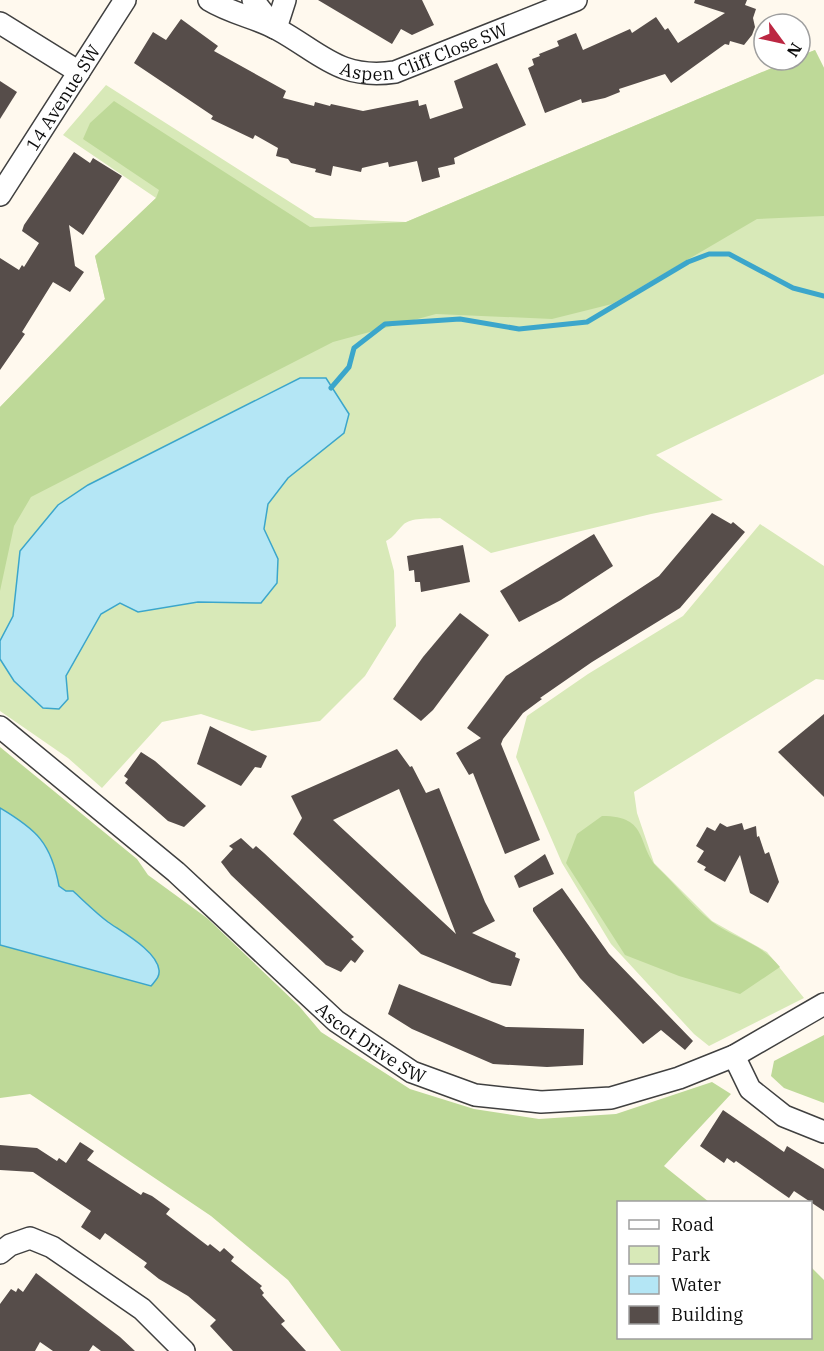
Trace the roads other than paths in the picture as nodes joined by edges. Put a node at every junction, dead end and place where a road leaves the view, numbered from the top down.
1 (125, 0) edge
2 (209, 0) edge
3 (253, 0) edge
4 (285, 0) edge
5 (576, 0) edge
6 (0, 23) edge
7 (276, 28) junction
8 (79, 72) junction
9 (0, 195) edge
10 (0, 727) edge
11 (824, 1004) edge
12 (734, 1056) junction
13 (824, 1132) edge
14 (0, 1253) edge
15 (184, 1351) edge

1 - 8 street, 14 Avenue SW
2 - 7 street, Aspen Cliff Close SW
3 - 7 street, Aspen Cliff Close SW
4 - 7 street
5 - 7 street, Aspen Cliff Close SW
6 - 8 street
8 - 9 street, 14 Avenue SW
10 - 12 street, Ascot Drive SW
11 - 12 street, Ascot Drive SW
12 - 13 street
14 - 15 street

